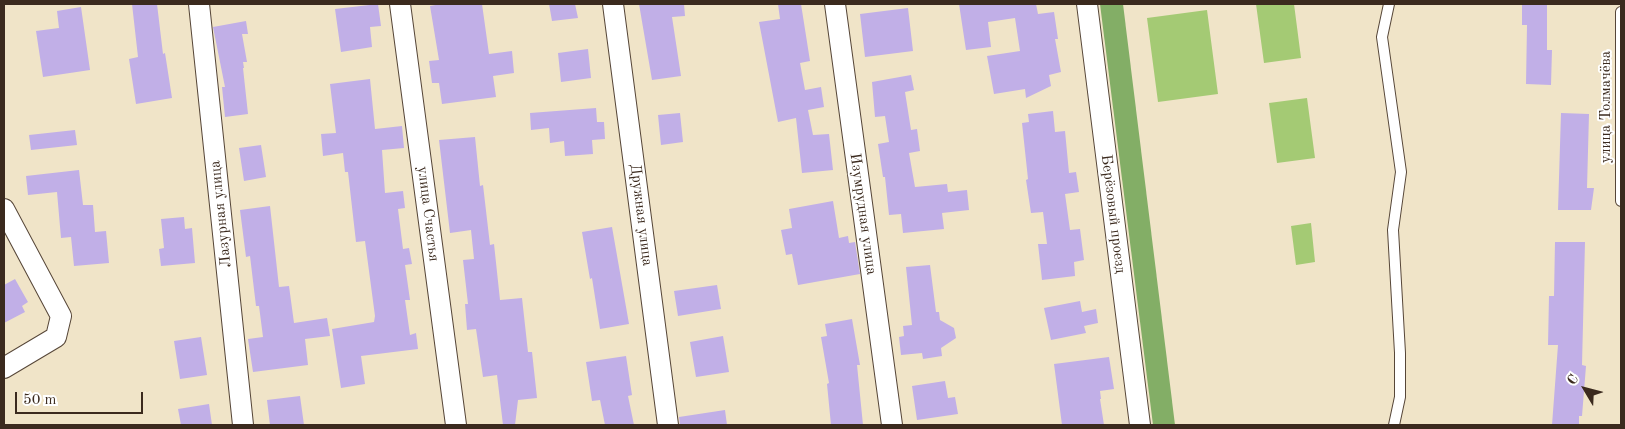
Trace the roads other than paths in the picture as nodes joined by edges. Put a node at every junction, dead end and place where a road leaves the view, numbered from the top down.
1 (199, 4) edge
2 (400, 4) edge
3 (613, 4) edge
4 (835, 4) edge
5 (1087, 4) edge
6 (1389, 4) edge
7 (1613, 4) edge
8 (1621, 12) edge
9 (1621, 201) edge
10 (4, 208) edge
11 (4, 368) edge
12 (243, 425) edge
13 (456, 425) edge
14 (668, 425) edge
15 (892, 425) edge
16 (1140, 425) edge
17 (1394, 425) edge

1 - 12 street, Лазурная улица
2 - 13 street, улица Счастья
3 - 14 street, Дружная улица
4 - 15 street, Изумрудная улица
5 - 16 street, Берёзовый проезд
6 - 17 lane
7 - 8 lane
8 - 9 lane, улица Толмачёва
10 - 11 street

